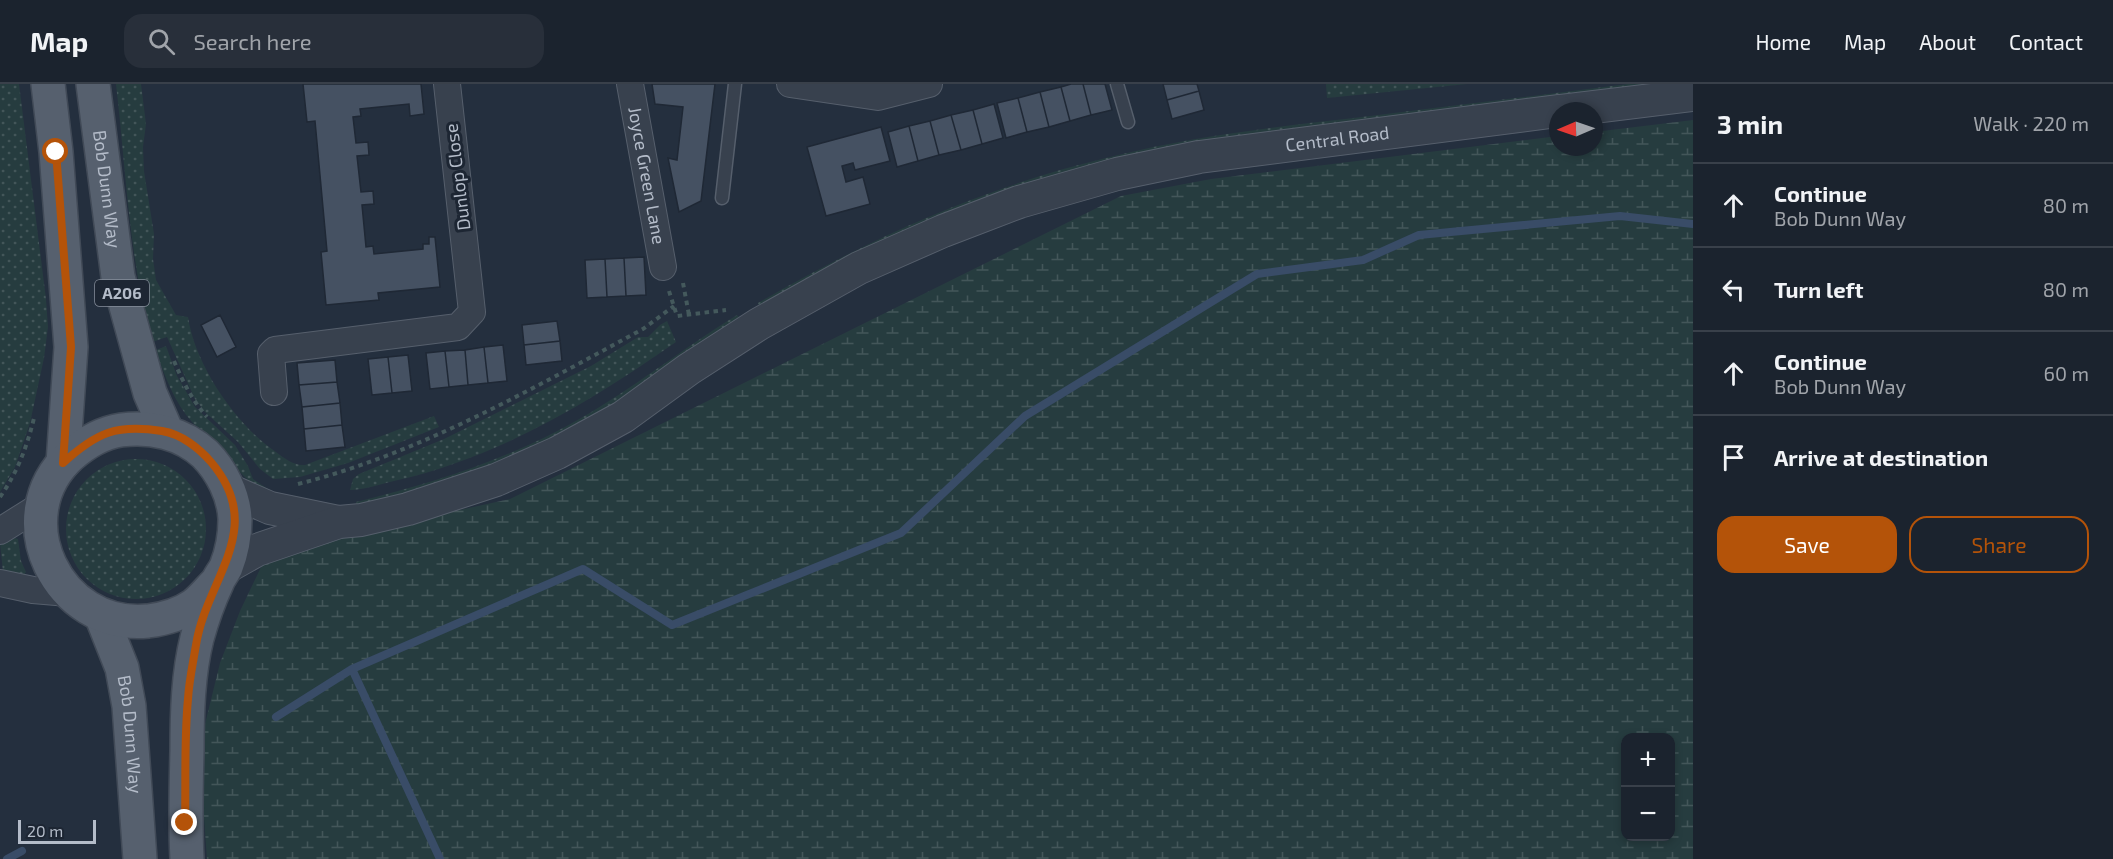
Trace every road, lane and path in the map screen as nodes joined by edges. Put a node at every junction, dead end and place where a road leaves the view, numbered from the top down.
1 (48, 84) edge
2 (93, 84) edge
3 (447, 84) edge
4 (630, 84) edge
5 (735, 84) edge
6 (790, 84) edge
7 (929, 84) edge
8 (1117, 84) edge
9 (1693, 95) edge
10 (1603, 106) edge
11 (1549, 112) edge
12 (1128, 122) dead end
13 (722, 198) dead end
14 (663, 267) joint
15 (674, 306) junction
16 (689, 315) dead end
17 (274, 392) dead end
18 (35, 416) dead end
19 (167, 432) junction
20 (63, 463) junction
21 (290, 486) dead end
22 (229, 490) junction
23 (0, 497) edge
24 (43, 504) junction
25 (339, 522) junction
26 (0, 531) edge
27 (221, 575) junction
28 (0, 583) edge
29 (68, 593) junction
30 (101, 615) junction
31 (140, 859) edge
32 (187, 859) edge

1 - 20 main road, A206
2 - 19 main road, Bob Dunn Way / A206
3 - 17 street, Dunlop Close
4 - 14 street, Joyce Green Lane
5 - 13 lane
6 - 7 street
8 - 12 lane
9 - 10 street, Central Road
11 - 25 street, Central Road
14 - 15 path
15 - 16 path
15 - 21 path
18 - 23 path
19 - 20 main road
19 - 22 main road
20 - 24 main road
22 - 25 street
22 - 27 main road
24 - 26 street
24 - 29 main road
25 - 27 street
27 - 30 main road
27 - 32 main road
28 - 29 street
29 - 30 main road
30 - 31 main road, Bob Dunn Way

